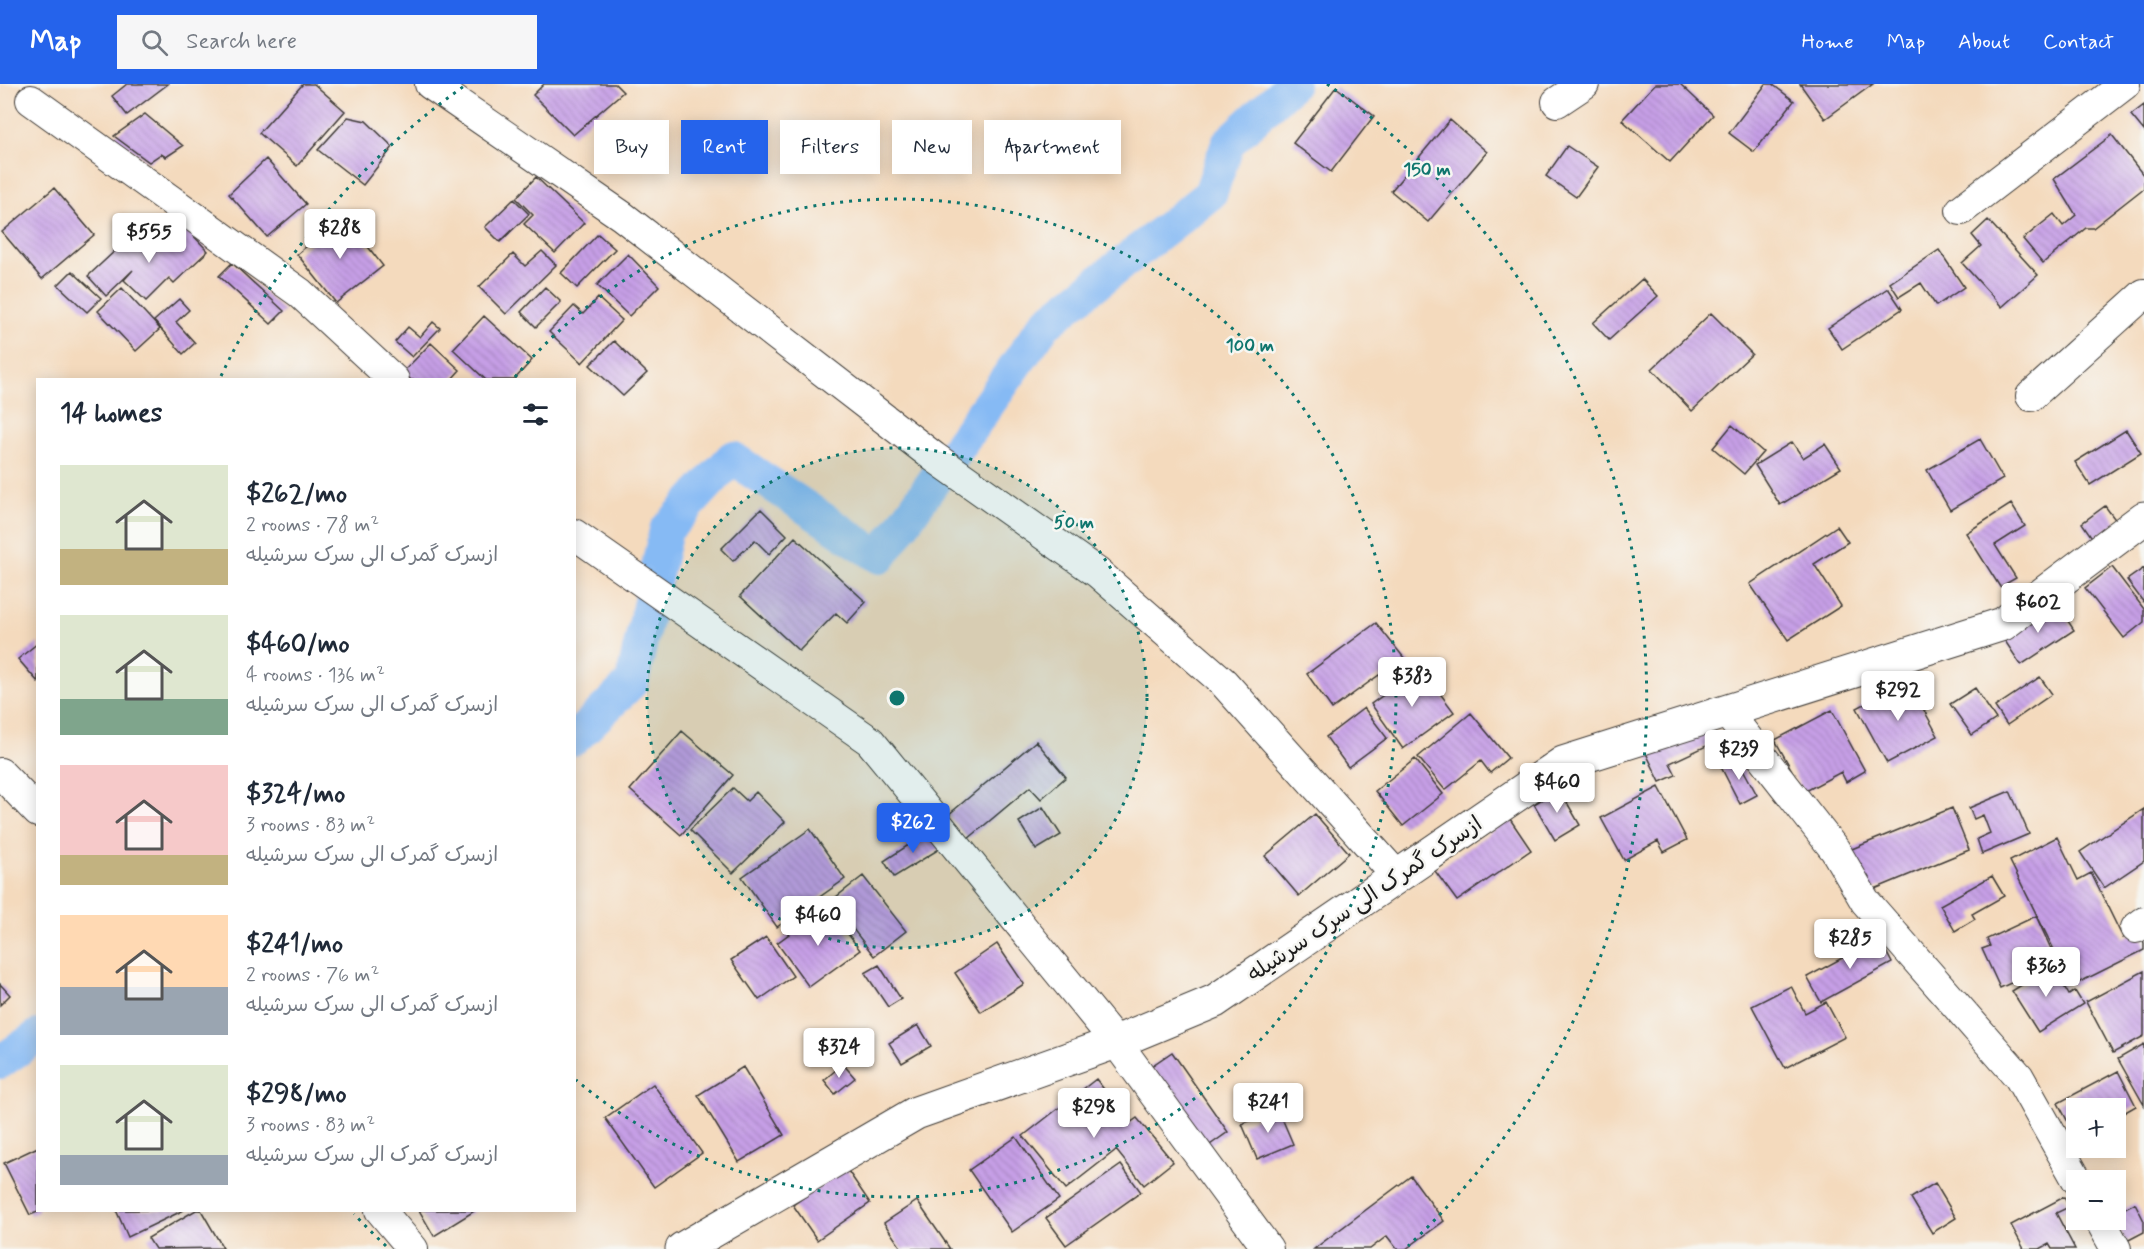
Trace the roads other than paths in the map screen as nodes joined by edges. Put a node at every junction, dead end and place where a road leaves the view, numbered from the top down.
1 (430, 84) edge
2 (1584, 84) edge
3 (2125, 84) edge
4 (31, 100) dead end
5 (1557, 102) dead end
6 (1961, 210) dead end
7 (2144, 294) edge
8 (392, 378) edge
9 (2031, 396) dead end
10 (2144, 519) edge
11 (576, 535) edge
12 (1726, 711) junction
13 (0, 773) edge
14 (36, 810) edge
15 (1396, 875) junction
16 (1116, 1042) junction
17 (2072, 1170) edge
18 (382, 1212) edge
19 (2106, 1230) edge
20 (413, 1249) edge
21 (682, 1249) edge
22 (1268, 1249) edge
23 (2116, 1249) edge

1 - 15 street
2 - 5 street
3 - 6 street
4 - 8 street
7 - 9 street
10 - 12 street, ازسرک گمرک الی سرک سرشیله
11 - 16 street
12 - 15 street, ازسرک گمرک الی سرک سرشیله
12 - 17 street
13 - 14 street
15 - 16 street, ازسرک گمرک الی سرک سرشیله
16 - 21 street, ازسرک گمرک الی سرک سرشیله
16 - 22 street
18 - 20 street
19 - 23 street

